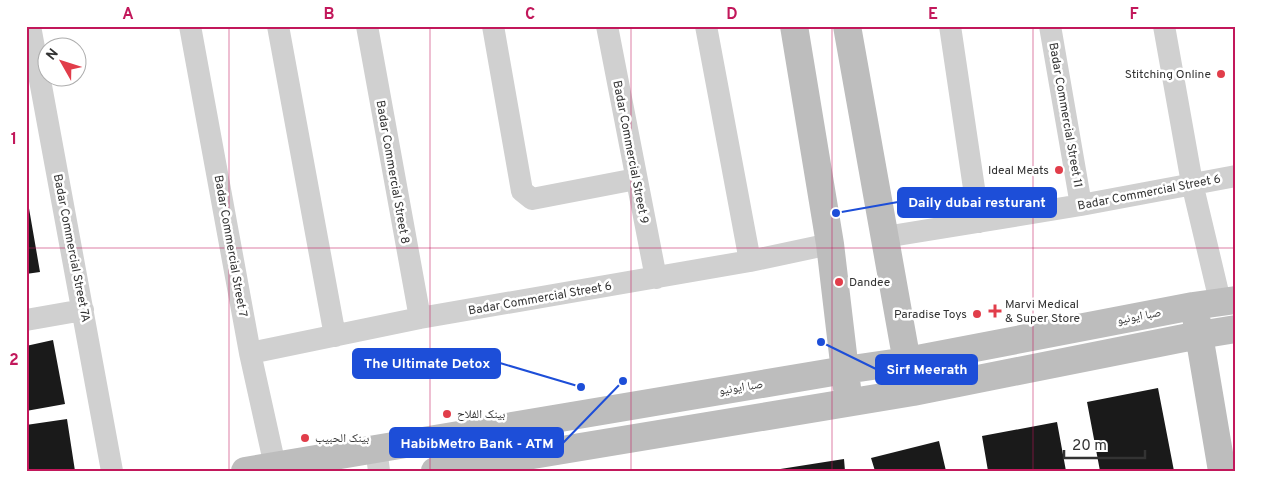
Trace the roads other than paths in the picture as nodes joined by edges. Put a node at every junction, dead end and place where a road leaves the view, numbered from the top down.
1 (30, 26) edge
2 (190, 26) edge
3 (278, 26) edge
4 (367, 26) edge
5 (493, 26) edge
6 (607, 26) edge
7 (706, 26) edge
8 (794, 26) edge
9 (847, 26) edge
10 (950, 26) edge
11 (1050, 26) edge
12 (1164, 26) edge
13 (1236, 176) edge
14 (636, 178) junction
15 (1192, 183) junction
16 (1081, 205) junction
17 (978, 222) junction
18 (884, 237) junction
19 (830, 244) junction
20 (750, 262) junction
21 (656, 278) junction
22 (1232, 304) edge
23 (1193, 306) junction
24 (83, 310) junction
25 (420, 318) junction
26 (26, 320) edge
27 (1236, 329) edge
28 (1199, 335) junction
29 (335, 336) junction
30 (250, 353) junction
31 (907, 361) junction
32 (845, 370) junction
33 (913, 392) junction
34 (849, 402) junction
35 (377, 459) edge
36 (275, 466) junction
37 (112, 471) edge
38 (245, 471) edge
39 (435, 471) edge
40 (1222, 471) edge

1 - 24 street, Badar Commercial Street 7A
2 - 30 street, Badar Commercial Street 7
3 - 29 street
4 - 25 street, Badar Commercial Street 8
5 - 14 street
6 - 14 street, Badar Commercial Street 9
7 - 20 street
8 - 19 main road
9 - 18 main road
10 - 17 street
11 - 16 street, Badar Commercial Street 11
12 - 15 street
13 - 15 street, Badar Commercial Street 6
14 - 21 street, Badar Commercial Street 9
15 - 16 street, Badar Commercial Street 6
15 - 22 street
16 - 17 street, Badar Commercial Street 6
17 - 18 street, Badar Commercial Street 6
18 - 31 main road
19 - 20 street, Badar Commercial Street 6
19 - 32 main road
20 - 21 street, Badar Commercial Street 6
21 - 25 street, Badar Commercial Street 6
22 - 23 main road, صبا ایونیو
23 - 28 main road
23 - 31 main road, صبا ایونیو
24 - 26 street
24 - 37 street, Badar Commercial Street 7A
25 - 29 street, Badar Commercial Street 6
27 - 28 main road
28 - 33 main road
28 - 40 main road
29 - 30 street, Badar Commercial Street 6
30 - 36 street, Badar Commercial Street 7
31 - 32 main road, صبا ایونیو
31 - 33 main road
32 - 34 main road
32 - 35 main road, صبا ایونیو
33 - 34 main road
34 - 39 main road
35 - 36 main road, صبا ایونیو
36 - 38 main road, صبا ایونیو

